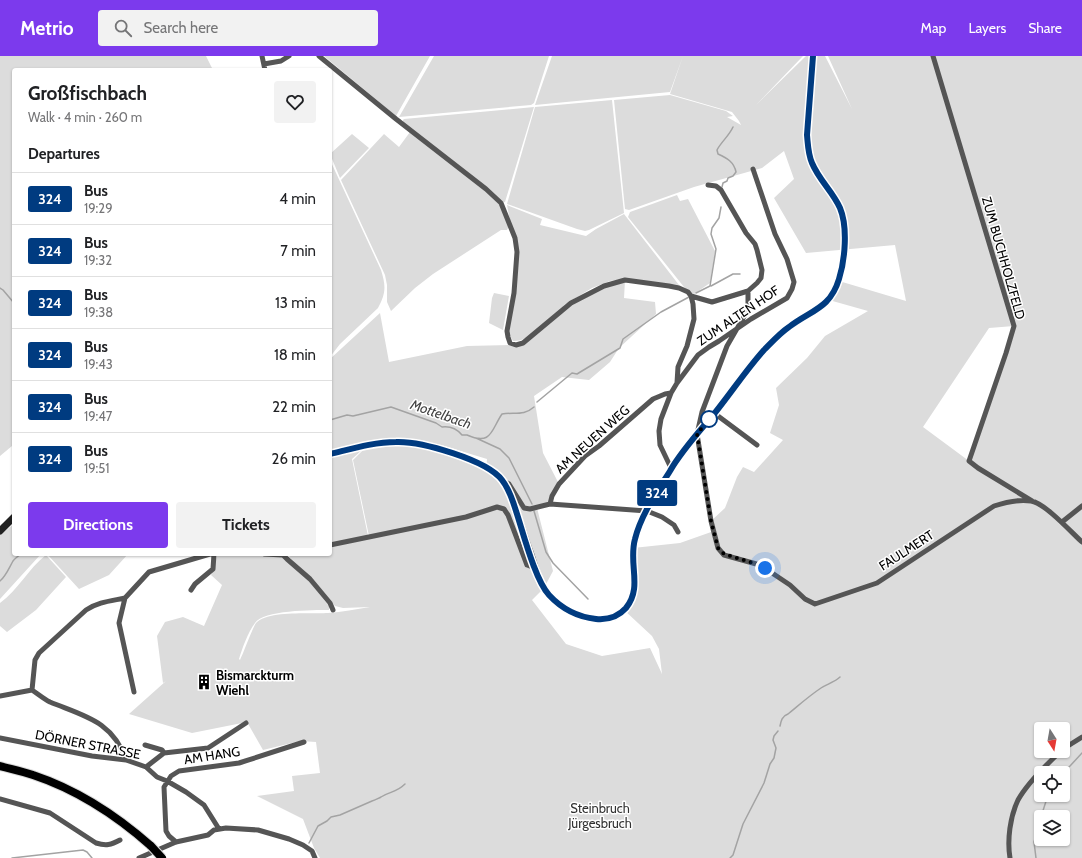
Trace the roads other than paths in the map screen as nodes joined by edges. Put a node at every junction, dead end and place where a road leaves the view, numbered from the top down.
1 (262, 56) edge
2 (289, 56) edge
3 (319, 56) edge
4 (813, 56) edge
5 (933, 56) edge
6 (264, 64) junction
7 (265, 68) edge
8 (753, 169) dead end
9 (708, 185) dead end
10 (748, 291) junction
11 (691, 296) junction
12 (736, 329) junction
13 (676, 383) junction
14 (671, 393) junction
15 (714, 413) junction
16 (697, 434) junction
17 (757, 445) dead end
18 (332, 454) edge
19 (671, 468) junction
20 (503, 481) junction
21 (1032, 501) junction
22 (550, 504) junction
23 (1082, 506) edge
24 (647, 510) junction
25 (12, 519) edge
26 (1062, 522) junction
27 (0, 531) edge
28 (678, 532) dead end
29 (1082, 542) edge
30 (332, 545) edge
31 (203, 556) edge
32 (214, 556) edge
33 (284, 556) edge
34 (535, 568) junction
35 (191, 590) dead end
36 (125, 598) junction
37 (333, 610) dead end
38 (32, 690) junction
39 (134, 692) dead end
40 (0, 696) edge
41 (246, 723) dead end
42 (1082, 737) edge
43 (0, 738) edge
44 (304, 742) dead end
45 (145, 745) dead end
46 (1070, 745) edge
47 (164, 753) junction
48 (1053, 758) edge
49 (126, 760) junction
50 (0, 766) edge
51 (146, 767) junction
52 (167, 781) junction
53 (0, 798) edge
54 (219, 829) junction
55 (120, 840) dead end
56 (176, 842) junction
57 (139, 858) edge
58 (162, 858) edge
59 (315, 858) edge
60 (1010, 858) edge

1 - 6 street
2 - 6 street
3 - 11 street
4 - 15 main road
5 - 21 street, ZUM BUCHHOLZFELD
6 - 7 street
8 - 12 street, ZUM ALTEN HOF
9 - 10 street
10 - 11 street
10 - 12 street
11 - 13 street
12 - 13 street, ZUM ALTEN HOF
12 - 16 street
13 - 14 street
14 - 19 street
14 - 22 street, AM NEUEN WEG
15 - 16 main road
15 - 17 street
16 - 19 main road
16 - 21 street, FAULMERT
18 - 20 main road
19 - 24 main road
20 - 22 street
20 - 34 main road
21 - 26 street
22 - 24 street
23 - 26 street
24 - 28 street
24 - 34 main road
25 - 27 main road
26 - 29 street
30 - 34 street
31 - 36 street
32 - 35 street
33 - 37 street
36 - 38 street
36 - 39 street
38 - 40 street
38 - 49 street
41 - 47 street
42 - 46 street
43 - 49 street, DÖRNER STRASSE
44 - 52 street, AM HANG
45 - 47 street
47 - 51 street
48 - 60 street
49 - 51 street, DÖRNER STRASSE
50 - 58 main road, bridge
51 - 52 street, DÖRNER STRASSE
52 - 54 street, DÖRNER STRASSE
52 - 56 street
53 - 55 street
54 - 56 street
54 - 59 street
56 - 57 street

